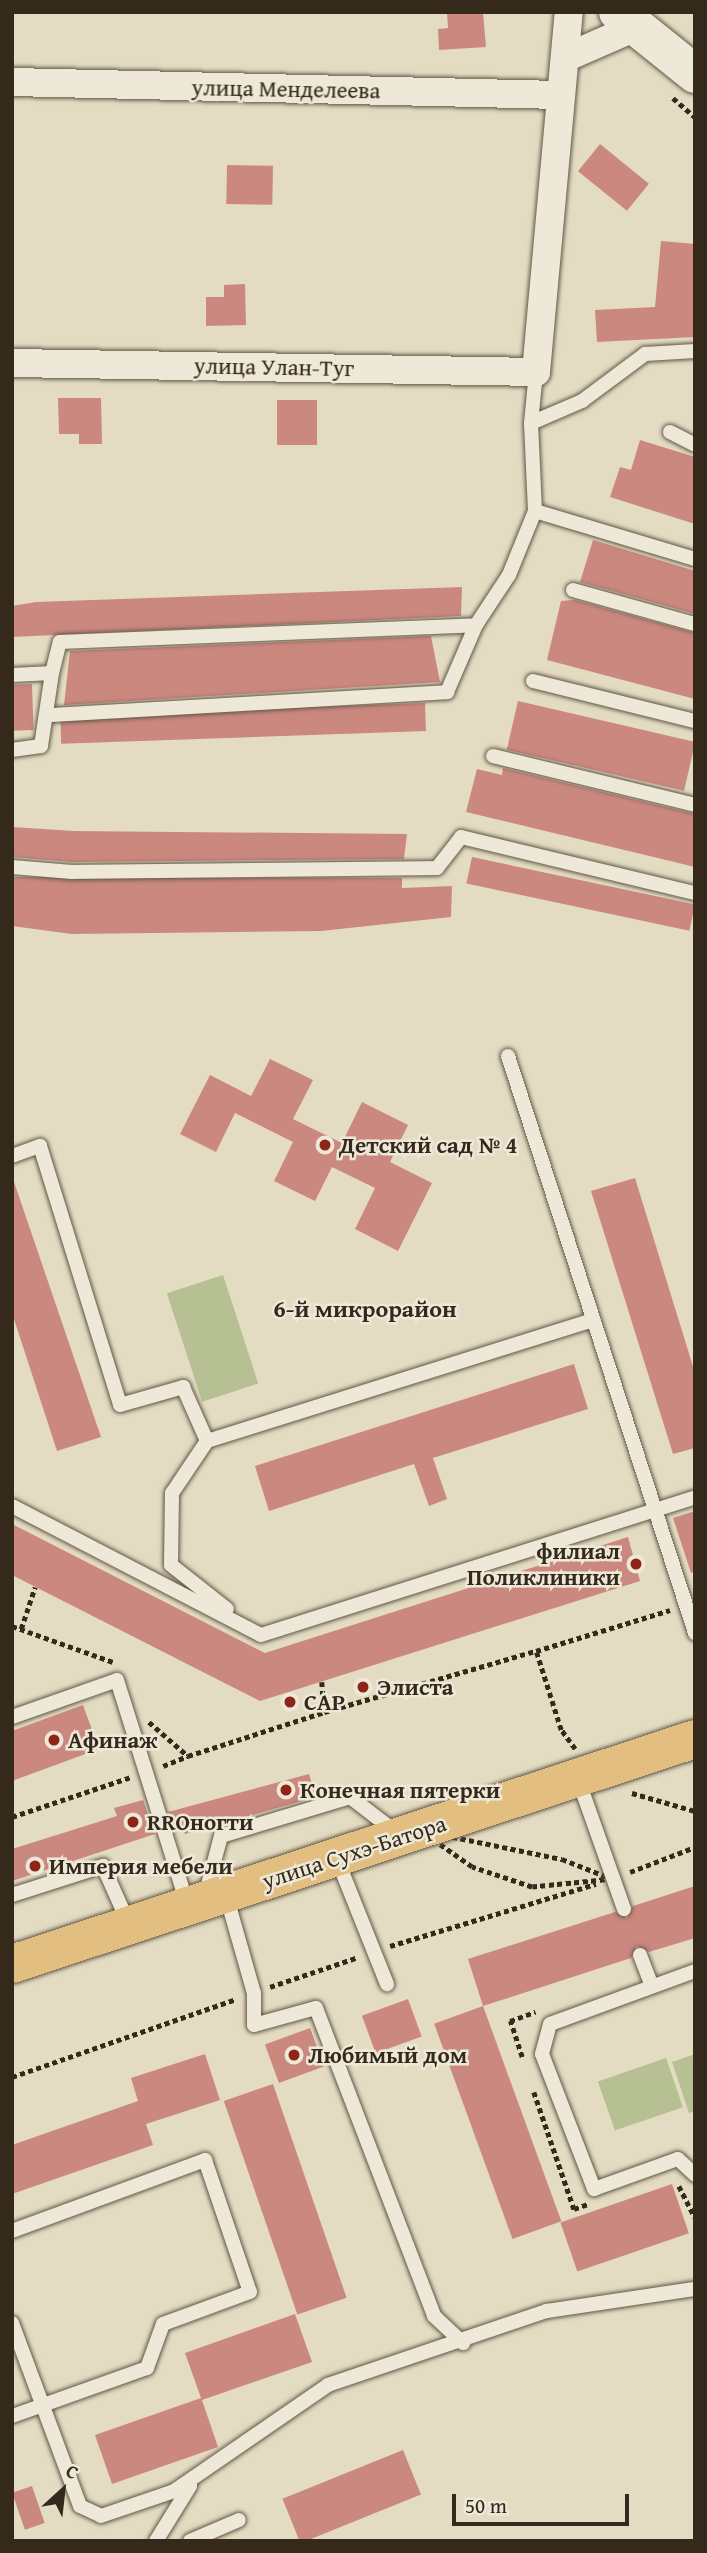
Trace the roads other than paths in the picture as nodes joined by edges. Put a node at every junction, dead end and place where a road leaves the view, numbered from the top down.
1 (569, 12) edge
2 (628, 19) edge
3 (565, 58) junction
4 (695, 74) edge
5 (12, 82) edge
6 (560, 95) junction
7 (695, 351) edge
8 (12, 363) edge
9 (536, 372) junction
10 (531, 423) junction
11 (670, 432) dead end
12 (695, 445) edge
13 (535, 511) junction
14 (695, 559) edge
15 (573, 590) dead end
16 (695, 624) edge
17 (476, 625) junction
18 (52, 673) junction
19 (12, 675) edge
20 (533, 681) dead end
21 (50, 715) junction
22 (695, 722) edge
23 (12, 750) edge
24 (493, 756) dead end
25 (695, 805) edge
26 (12, 867) edge
27 (695, 894) edge
28 (508, 1056) dead end
29 (12, 1156) edge
30 (593, 1320) junction
31 (208, 1441) junction
32 (695, 1497) edge
33 (12, 1506) edge
34 (652, 1509) junction
35 (695, 1633) edge
36 (261, 1635) junction
37 (12, 1717) edge
38 (695, 1739) edge
39 (585, 1776) junction
40 (410, 1833) junction
41 (337, 1857) junction
42 (12, 1895) edge
43 (206, 1900) junction
44 (624, 1909) dead end
45 (130, 1926) junction
46 (640, 1955) dead end
47 (12, 1964) edge
48 (695, 1971) edge
49 (387, 1984) dead end
50 (652, 1986) junction
51 (695, 2175) edge
52 (12, 2231) edge
53 (695, 2289) edge
54 (12, 2323) edge
55 (463, 2343) junction
56 (41, 2406) junction
57 (12, 2416) edge
58 (199, 2475) junction
59 (239, 2520) dead end
60 (156, 2541) edge
61 (190, 2541) edge

1 - 3 street
2 - 3 street
2 - 4 main road
3 - 6 street
5 - 6 street, улица Менделеева
6 - 9 street
7 - 10 lane
8 - 9 street, улица Улан-Туг
9 - 10 lane
10 - 13 lane
11 - 12 lane
13 - 14 lane
13 - 17 lane
15 - 16 lane
17 - 18 lane
17 - 21 lane
18 - 19 lane
18 - 21 lane
20 - 22 lane
21 - 23 lane
24 - 25 lane
26 - 27 lane
28 - 30 lane
29 - 31 lane
30 - 31 lane
30 - 34 lane
31 - 36 lane
32 - 34 lane
33 - 36 lane
34 - 35 lane
34 - 36 lane
37 - 43 lane
38 - 39 main road, улица Сухэ-Батора
39 - 40 main road, улица Сухэ-Батора
39 - 44 lane
40 - 41 main road, улица Сухэ-Батора
40 - 43 lane
41 - 43 main road, улица Сухэ-Батора
41 - 49 lane
42 - 45 lane
43 - 45 main road, улица Сухэ-Батора
43 - 55 lane
45 - 47 main road, улица Сухэ-Батора
46 - 50 lane
48 - 50 lane
50 - 51 lane
52 - 56 lane
53 - 55 lane
54 - 56 lane
55 - 58 lane
56 - 57 lane
56 - 58 lane
58 - 60 lane
59 - 61 lane

